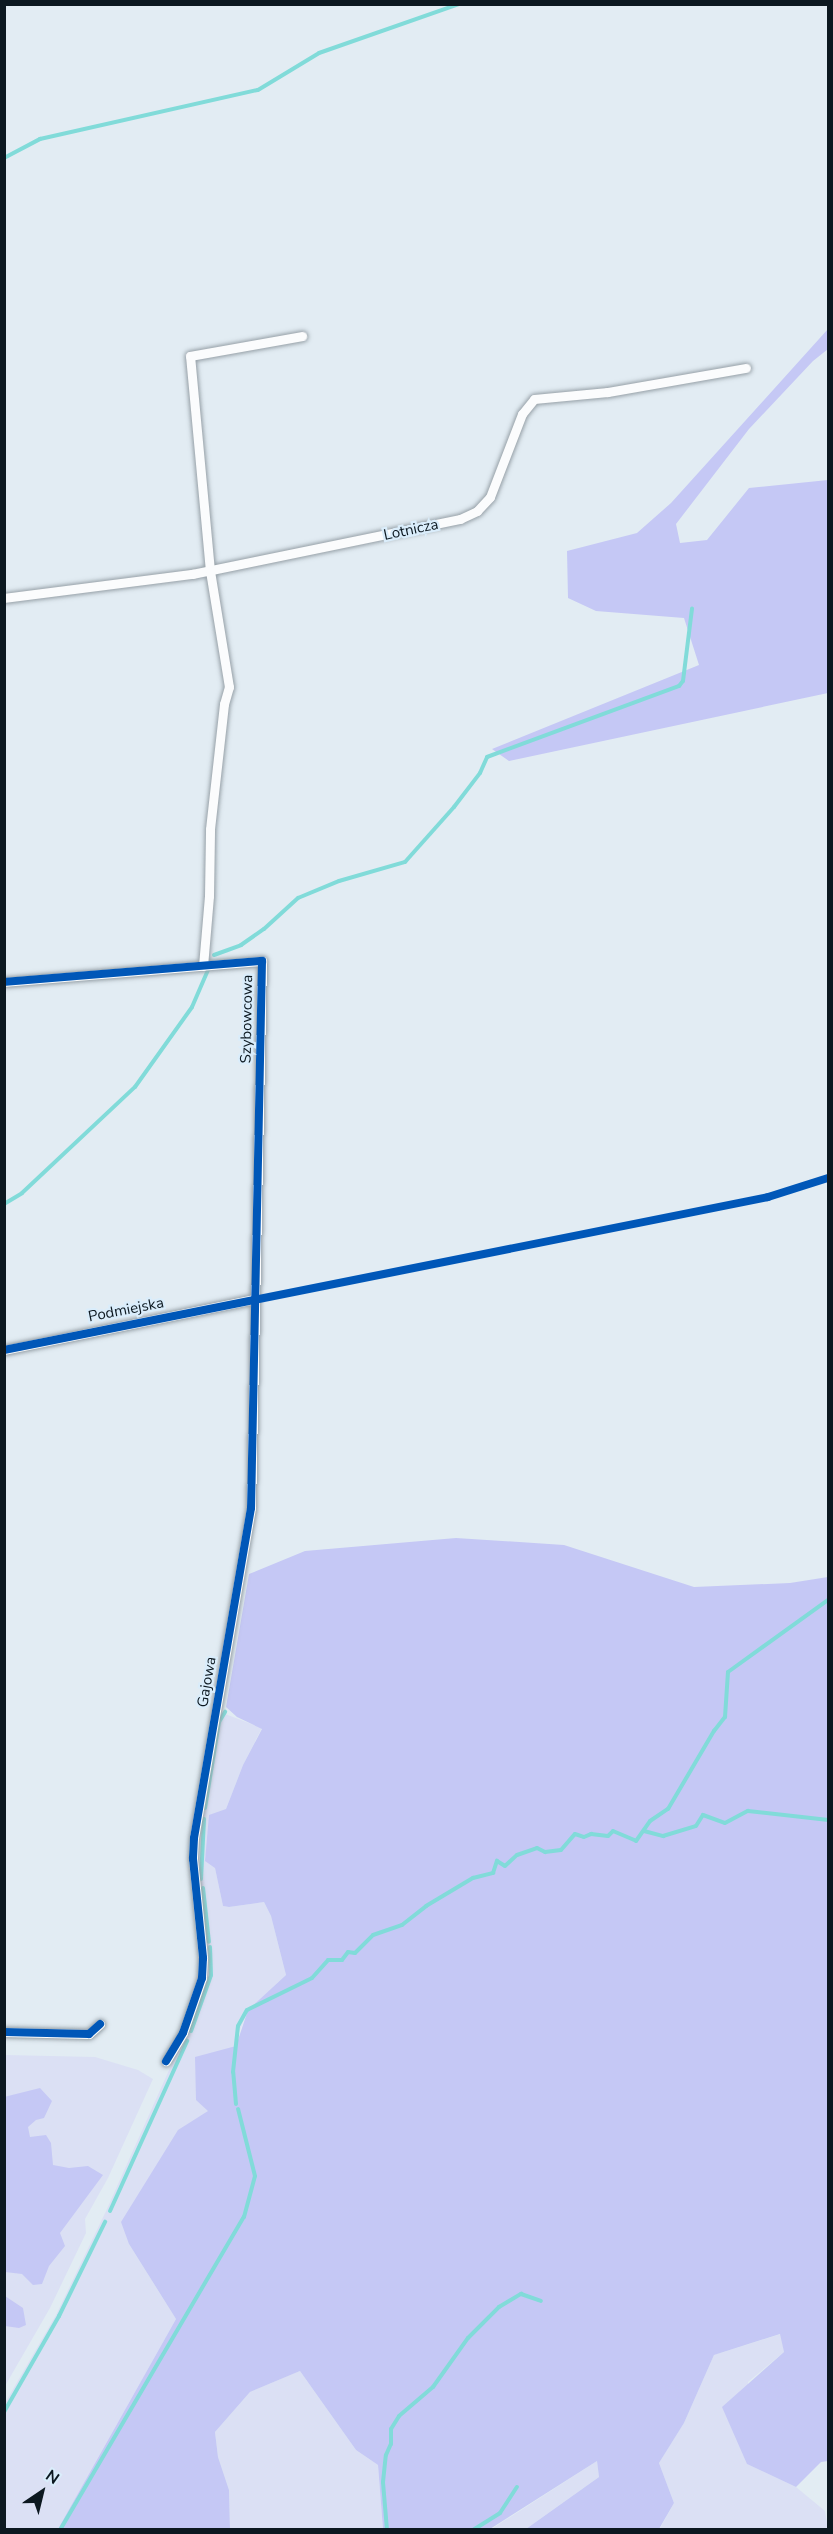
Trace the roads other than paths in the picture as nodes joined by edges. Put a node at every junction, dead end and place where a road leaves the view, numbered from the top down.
1 (302, 336) dead end
2 (746, 368) dead end
3 (210, 571) junction
4 (4, 598) edge
5 (203, 966) junction
6 (4, 982) edge
7 (254, 1299) junction
8 (4, 1350) edge
9 (100, 2024) dead end
10 (4, 2032) edge
11 (166, 2061) dead end

1 - 3 street
2 - 3 street, Lotnicza
3 - 4 street, Lotnicza
3 - 5 street
5 - 6 street, Szybowcowa
5 - 7 street, Szybowcowa
7 - 8 street, Podmiejska
7 - 11 street, Gajowa
9 - 10 street

